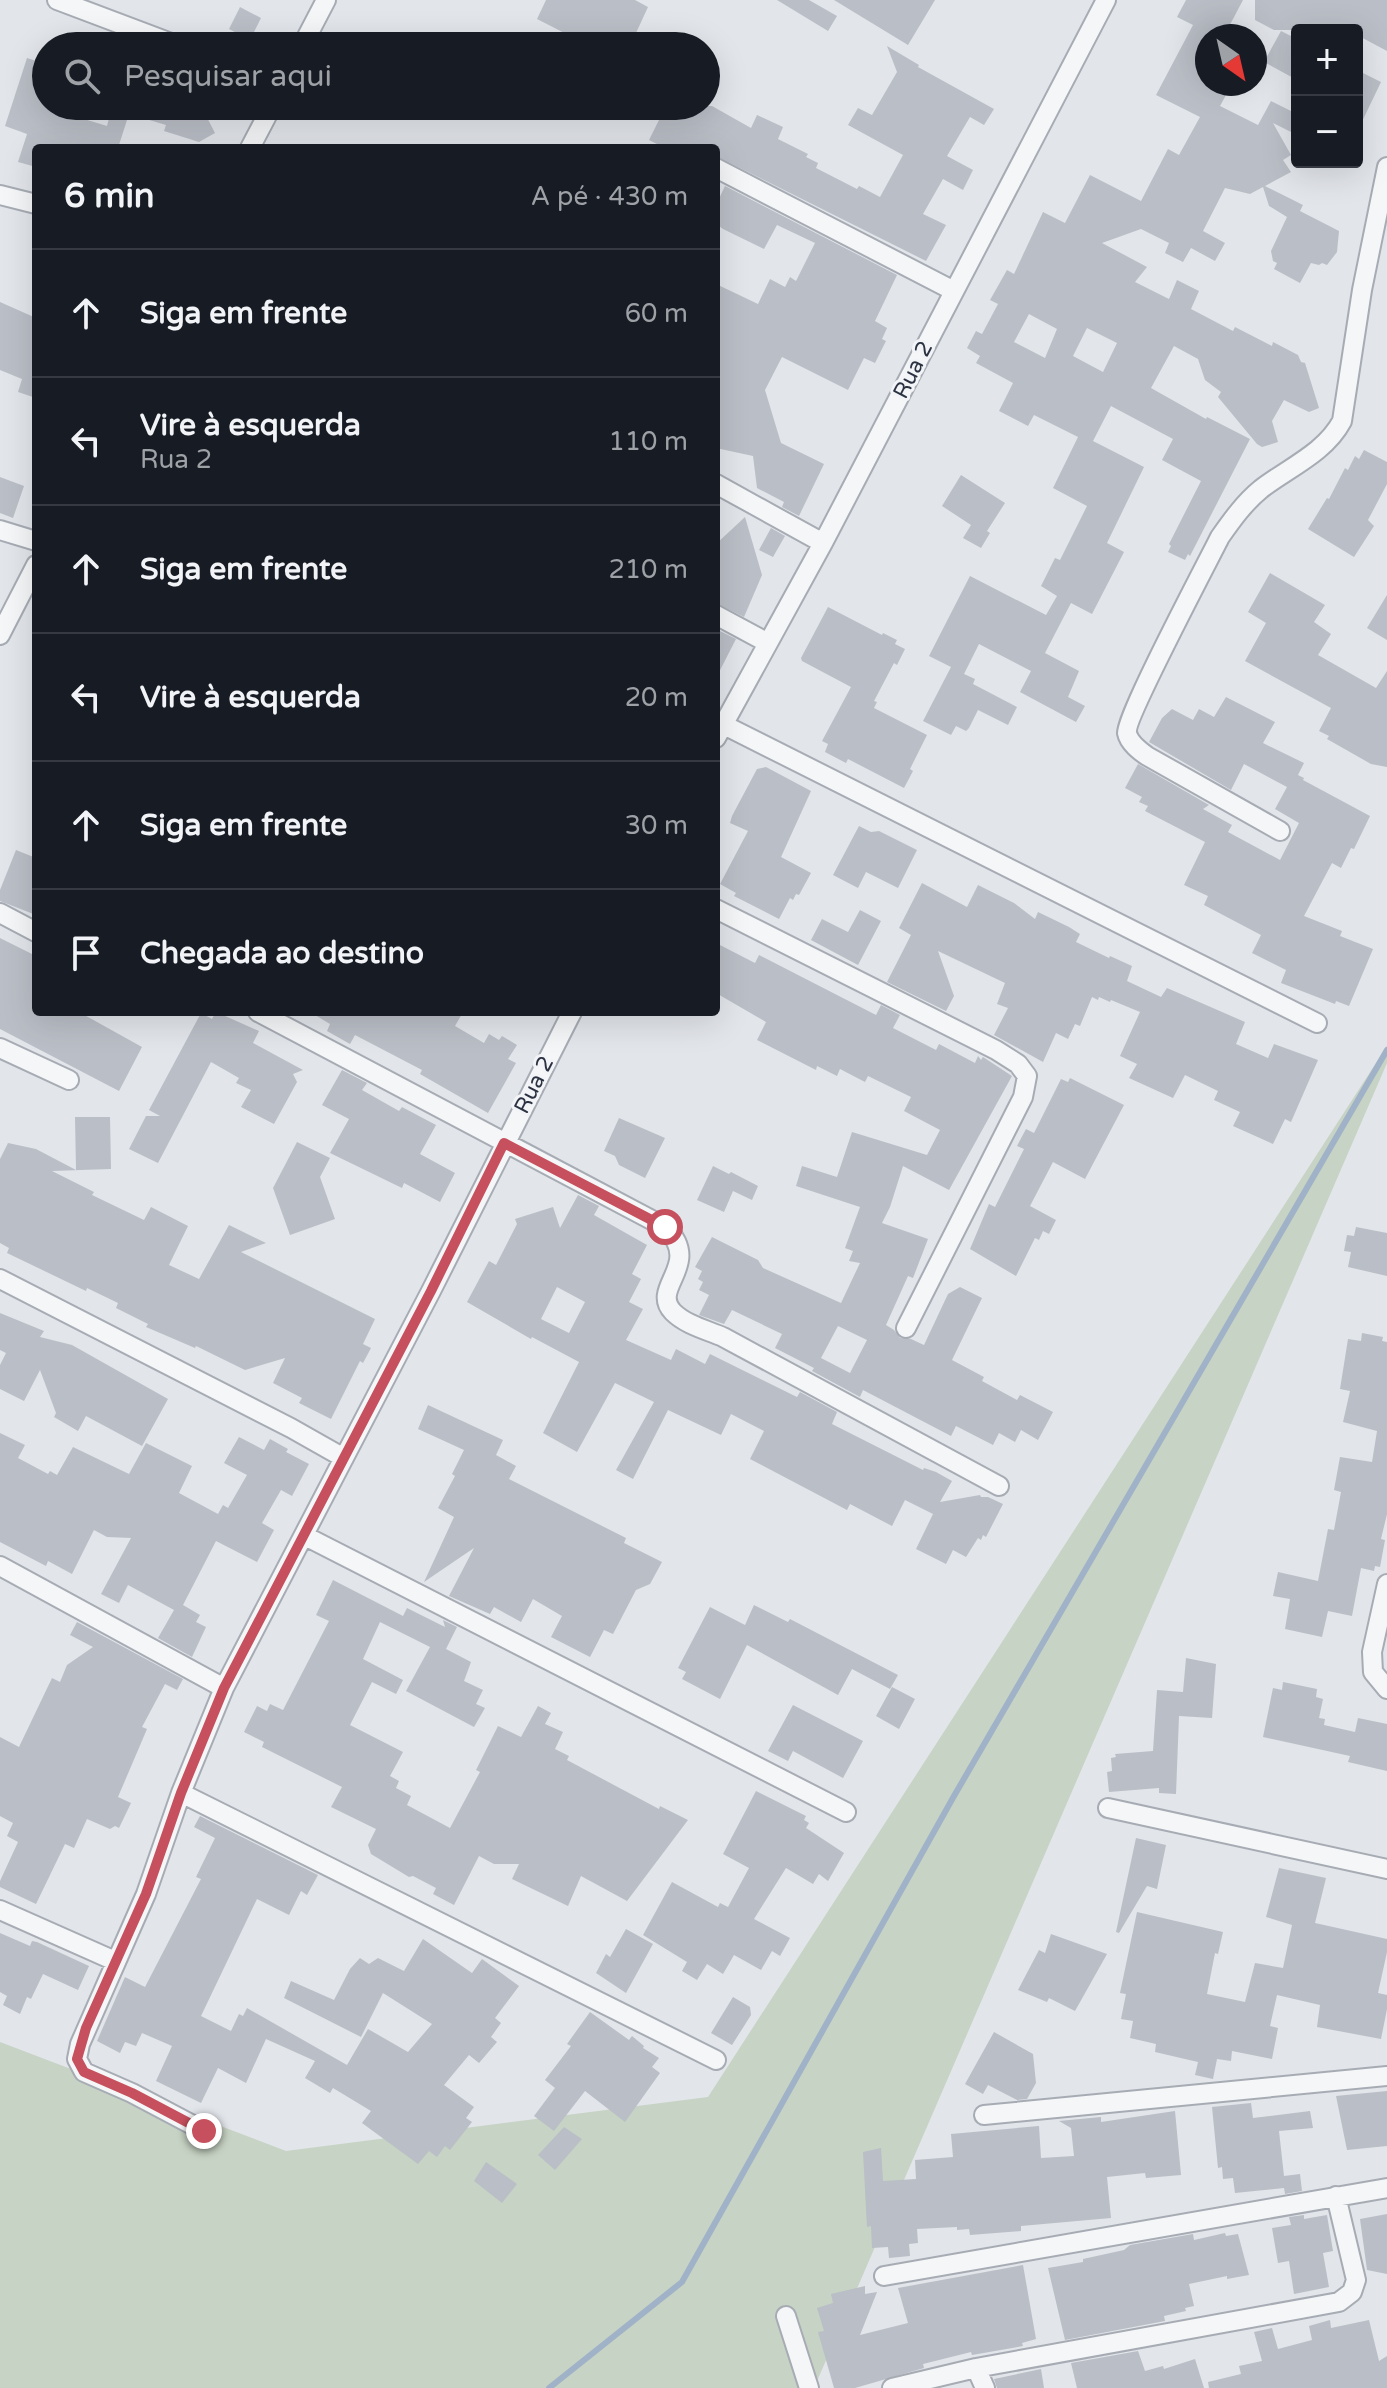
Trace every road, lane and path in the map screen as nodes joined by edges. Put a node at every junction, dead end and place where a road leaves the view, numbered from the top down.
1 (57, 0) edge
2 (326, 0) edge
3 (1106, 0) edge
4 (142, 32) edge
5 (309, 32) edge
6 (265, 120) edge
7 (252, 144) edge
8 (1387, 167) edge
9 (720, 170) edge
10 (0, 195) edge
11 (32, 203) edge
12 (954, 291) junction
13 (720, 486) edge
14 (0, 530) edge
15 (32, 540) edge
16 (823, 543) junction
17 (32, 573) edge
18 (720, 617) edge
19 (0, 635) edge
20 (768, 643) junction
21 (720, 725) edge
22 (720, 729) edge
23 (1280, 831) dead end
24 (720, 911) edge
25 (0, 913) edge
26 (32, 930) edge
27 (266, 1016) edge
28 (570, 1016) edge
29 (1317, 1023) dead end
30 (0, 1048) edge
31 (69, 1080) dead end
32 (504, 1143) junction
33 (0, 1279) edge
34 (906, 1328) dead end
35 (344, 1458) junction
36 (999, 1486) dead end
37 (305, 1536) junction
38 (0, 1566) edge
39 (1387, 1584) edge
40 (224, 1688) junction
41 (1387, 1689) edge
42 (181, 1793) junction
43 (1108, 1808) dead end
44 (846, 1812) dead end
45 (1387, 1869) edge
46 (0, 1910) edge
47 (115, 1961) junction
48 (716, 2060) dead end
49 (1387, 2076) edge
50 (984, 2115) dead end
51 (204, 2131) dead end
52 (1387, 2188) edge
53 (1336, 2196) junction
54 (884, 2276) dead end
55 (786, 2316) dead end
56 (976, 2368) junction
57 (809, 2388) edge
58 (892, 2388) edge
59 (985, 2388) edge

1 - 4 street
2 - 5 street
3 - 12 street, Rua 2
6 - 7 street
8 - 23 street
9 - 12 street
10 - 11 street
12 - 16 street, Rua 2
13 - 16 street
14 - 15 street
16 - 20 street, Rua 2
17 - 19 street
18 - 20 street
20 - 21 street, Rua 2
22 - 29 street
24 - 34 street
25 - 26 street
27 - 32 street
28 - 32 street, Rua 2
30 - 31 street
32 - 35 street, Rua 2
32 - 36 street
33 - 35 street
35 - 37 street, Rua 2
37 - 40 street, Rua 2
37 - 44 street
38 - 40 street
39 - 41 street
40 - 42 street, Rua 2
42 - 47 street, Rua 2
42 - 48 street
43 - 45 street
46 - 47 street
47 - 51 street, Rua 2
49 - 50 street
52 - 53 street
53 - 54 street
53 - 56 street
55 - 57 street
56 - 58 street
56 - 59 street

